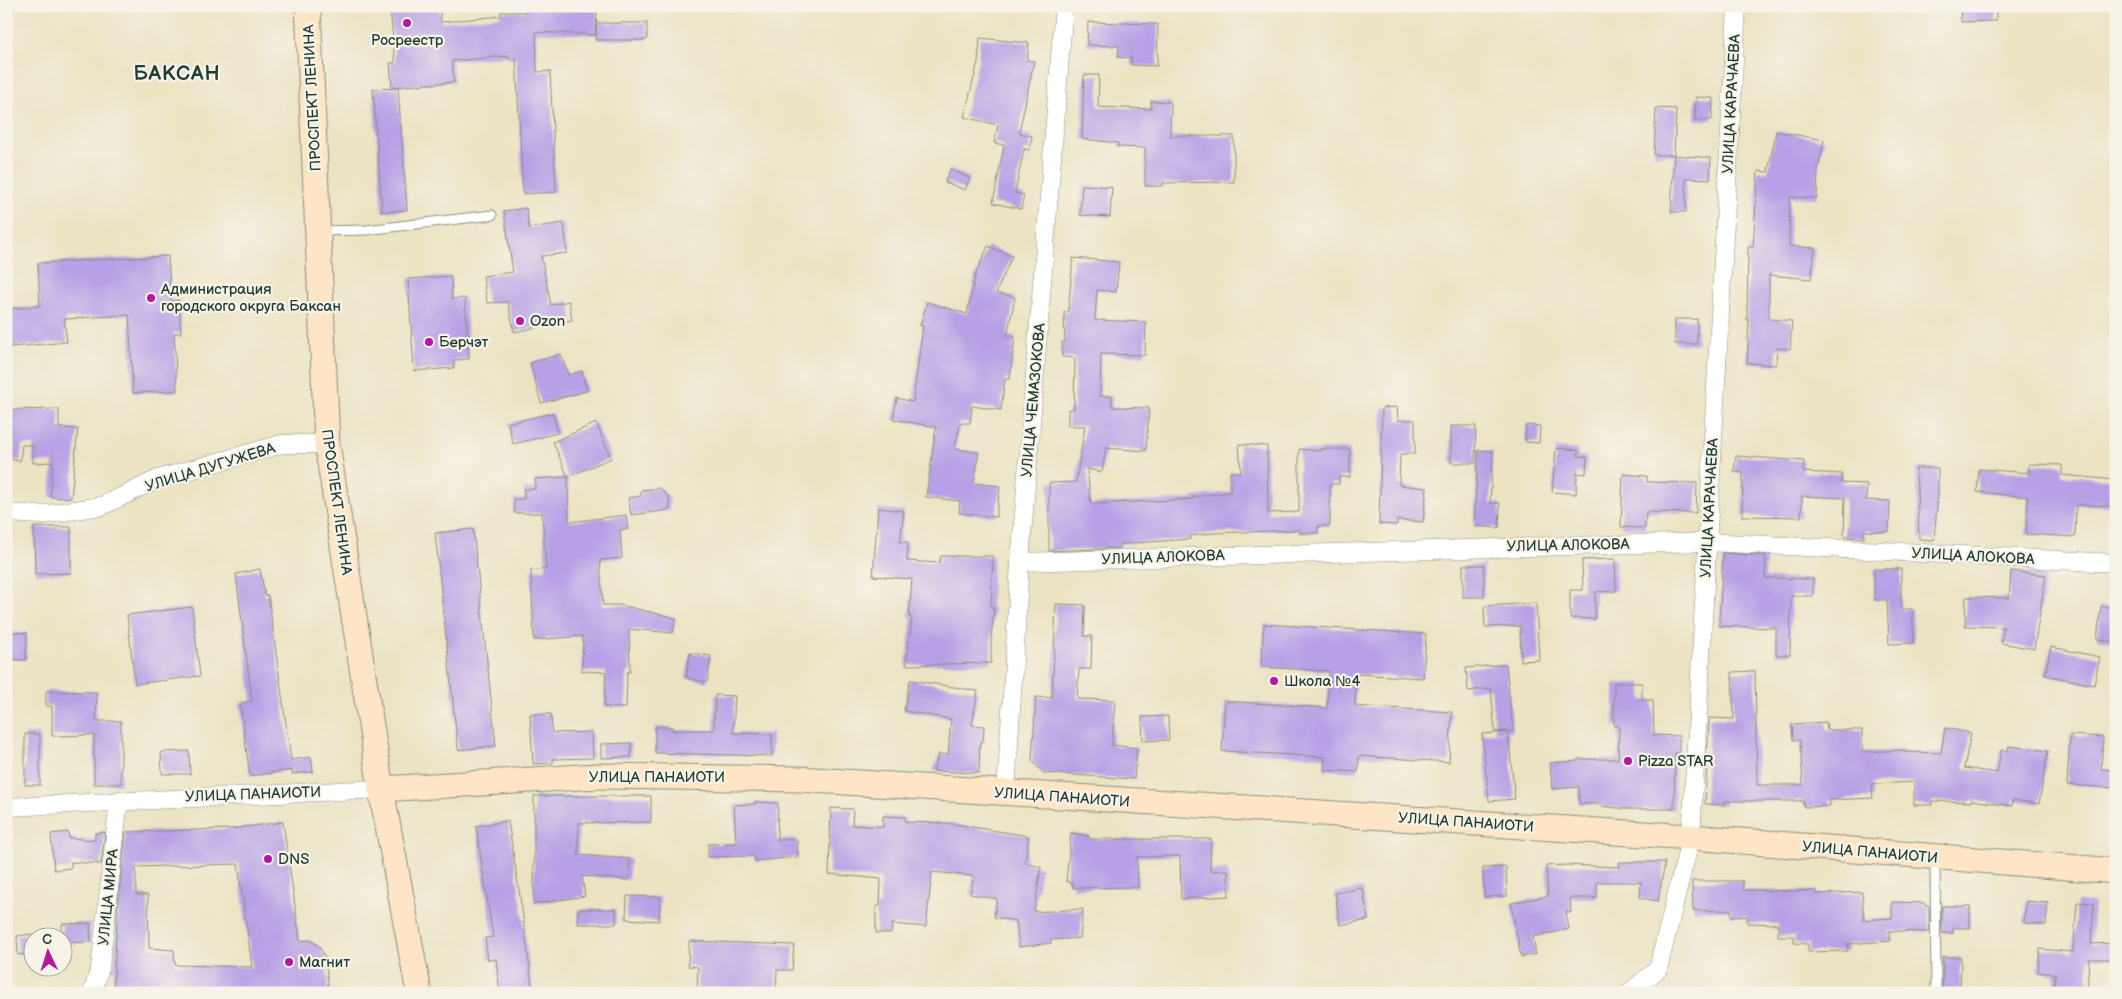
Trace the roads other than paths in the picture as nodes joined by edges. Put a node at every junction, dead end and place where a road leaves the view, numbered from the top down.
1 (308, 6) edge
2 (1064, 6) edge
3 (1737, 6) edge
4 (492, 215) dead end
5 (318, 231) junction
6 (328, 444) junction
7 (6, 513) edge
8 (1707, 542) junction
9 (1020, 562) junction
10 (2116, 563) edge
11 (381, 789) junction
12 (1006, 793) junction
13 (119, 800) junction
14 (6, 807) edge
15 (1691, 837) junction
16 (1935, 858) junction
17 (2116, 871) edge
18 (92, 993) edge
19 (419, 993) edge
20 (1629, 993) edge
21 (1936, 993) edge

1 - 5 street, ПРОСПЕКТ ЛЕНИНА
2 - 9 street, УЛИЦА ЧЕМАЗОКОВА
3 - 8 street, УЛИЦА КАРАЧАЕВА
4 - 5 lane
5 - 6 street, ПРОСПЕКТ ЛЕНИНА
6 - 7 street, УЛИЦА ДУГУЖЕВА
6 - 11 street, ПРОСПЕКТ ЛЕНИНА
8 - 9 street, УЛИЦА АЛОКОВА
8 - 10 street, УЛИЦА АЛОКОВА
8 - 15 street, УЛИЦА КАРАЧАЕВА
9 - 12 street, УЛИЦА ЧЕМАЗОКОВА
11 - 12 street, УЛИЦА ПАНАИОТИ
11 - 13 street, УЛИЦА ПАНАИОТИ
11 - 19 street, ПРОСПЕКТ ЛЕНИНА
12 - 15 street, УЛИЦА ПАНАИОТИ
13 - 14 street, УЛИЦА ПАНАИОТИ
13 - 18 street, УЛИЦА МИРА
15 - 16 street, УЛИЦА ПАНАИОТИ
15 - 20 street, УЛИЦА КАРАЧАЕВА
16 - 17 street, УЛИЦА ПАНАИОТИ
16 - 21 lane

